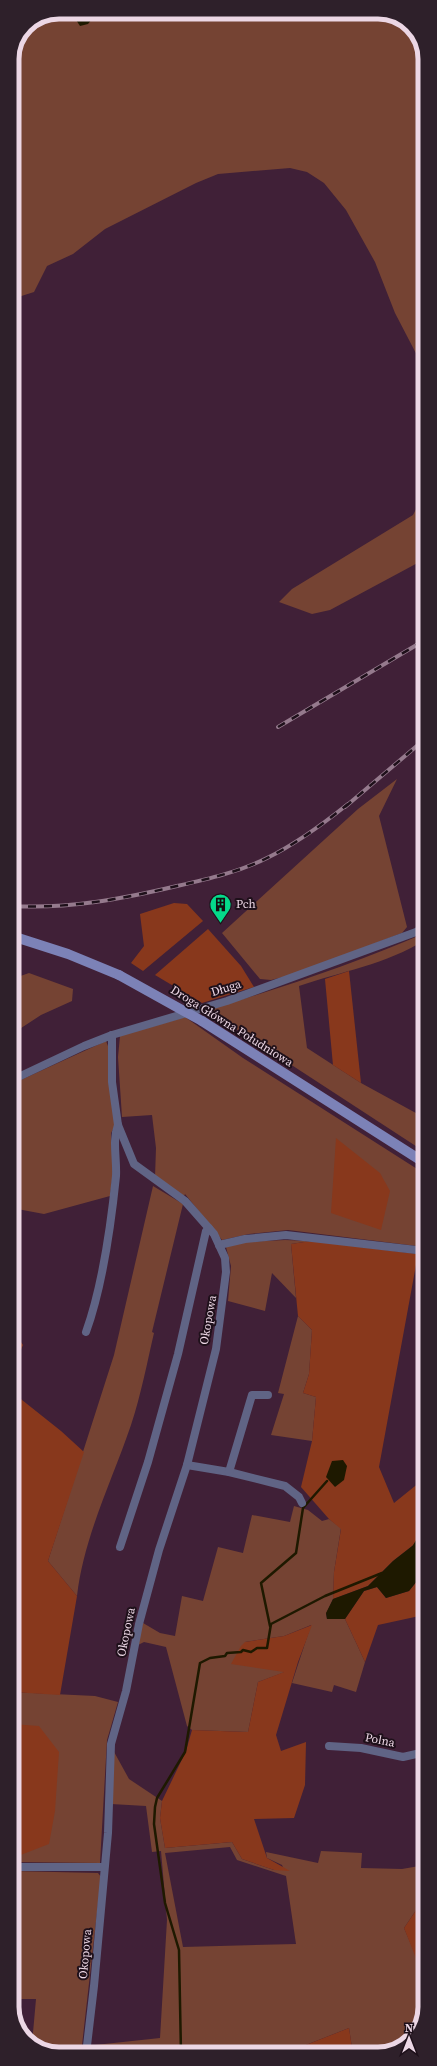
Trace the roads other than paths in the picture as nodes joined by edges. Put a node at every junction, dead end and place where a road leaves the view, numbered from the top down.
1 (418, 931) edge
2 (19, 938) edge
3 (112, 1035) junction
4 (19, 1077) edge
5 (118, 1125) junction
6 (418, 1159) edge
7 (209, 1228) junction
8 (219, 1245) junction
9 (418, 1250) edge
10 (86, 1332) dead end
11 (268, 1395) dead end
12 (187, 1465) junction
13 (229, 1472) junction
14 (302, 1503) dead end
15 (120, 1547) dead end
16 (329, 1746) dead end
17 (418, 1754) edge
18 (19, 1867) edge
19 (104, 1867) junction
20 (87, 2047) edge

1 - 3 street, Długa
2 - 6 main road, Droga Główna Południowa, bridge
3 - 4 street, Długa
3 - 5 street, Okopowa
5 - 7 street, Okopowa
5 - 10 street, Okopowa
7 - 8 street, Okopowa
7 - 15 street, Okopowa
8 - 9 street
8 - 12 street, Okopowa
11 - 13 street
12 - 13 street
12 - 19 street, Okopowa
13 - 14 street
16 - 17 street, Polna
18 - 19 street
19 - 20 street, Okopowa

